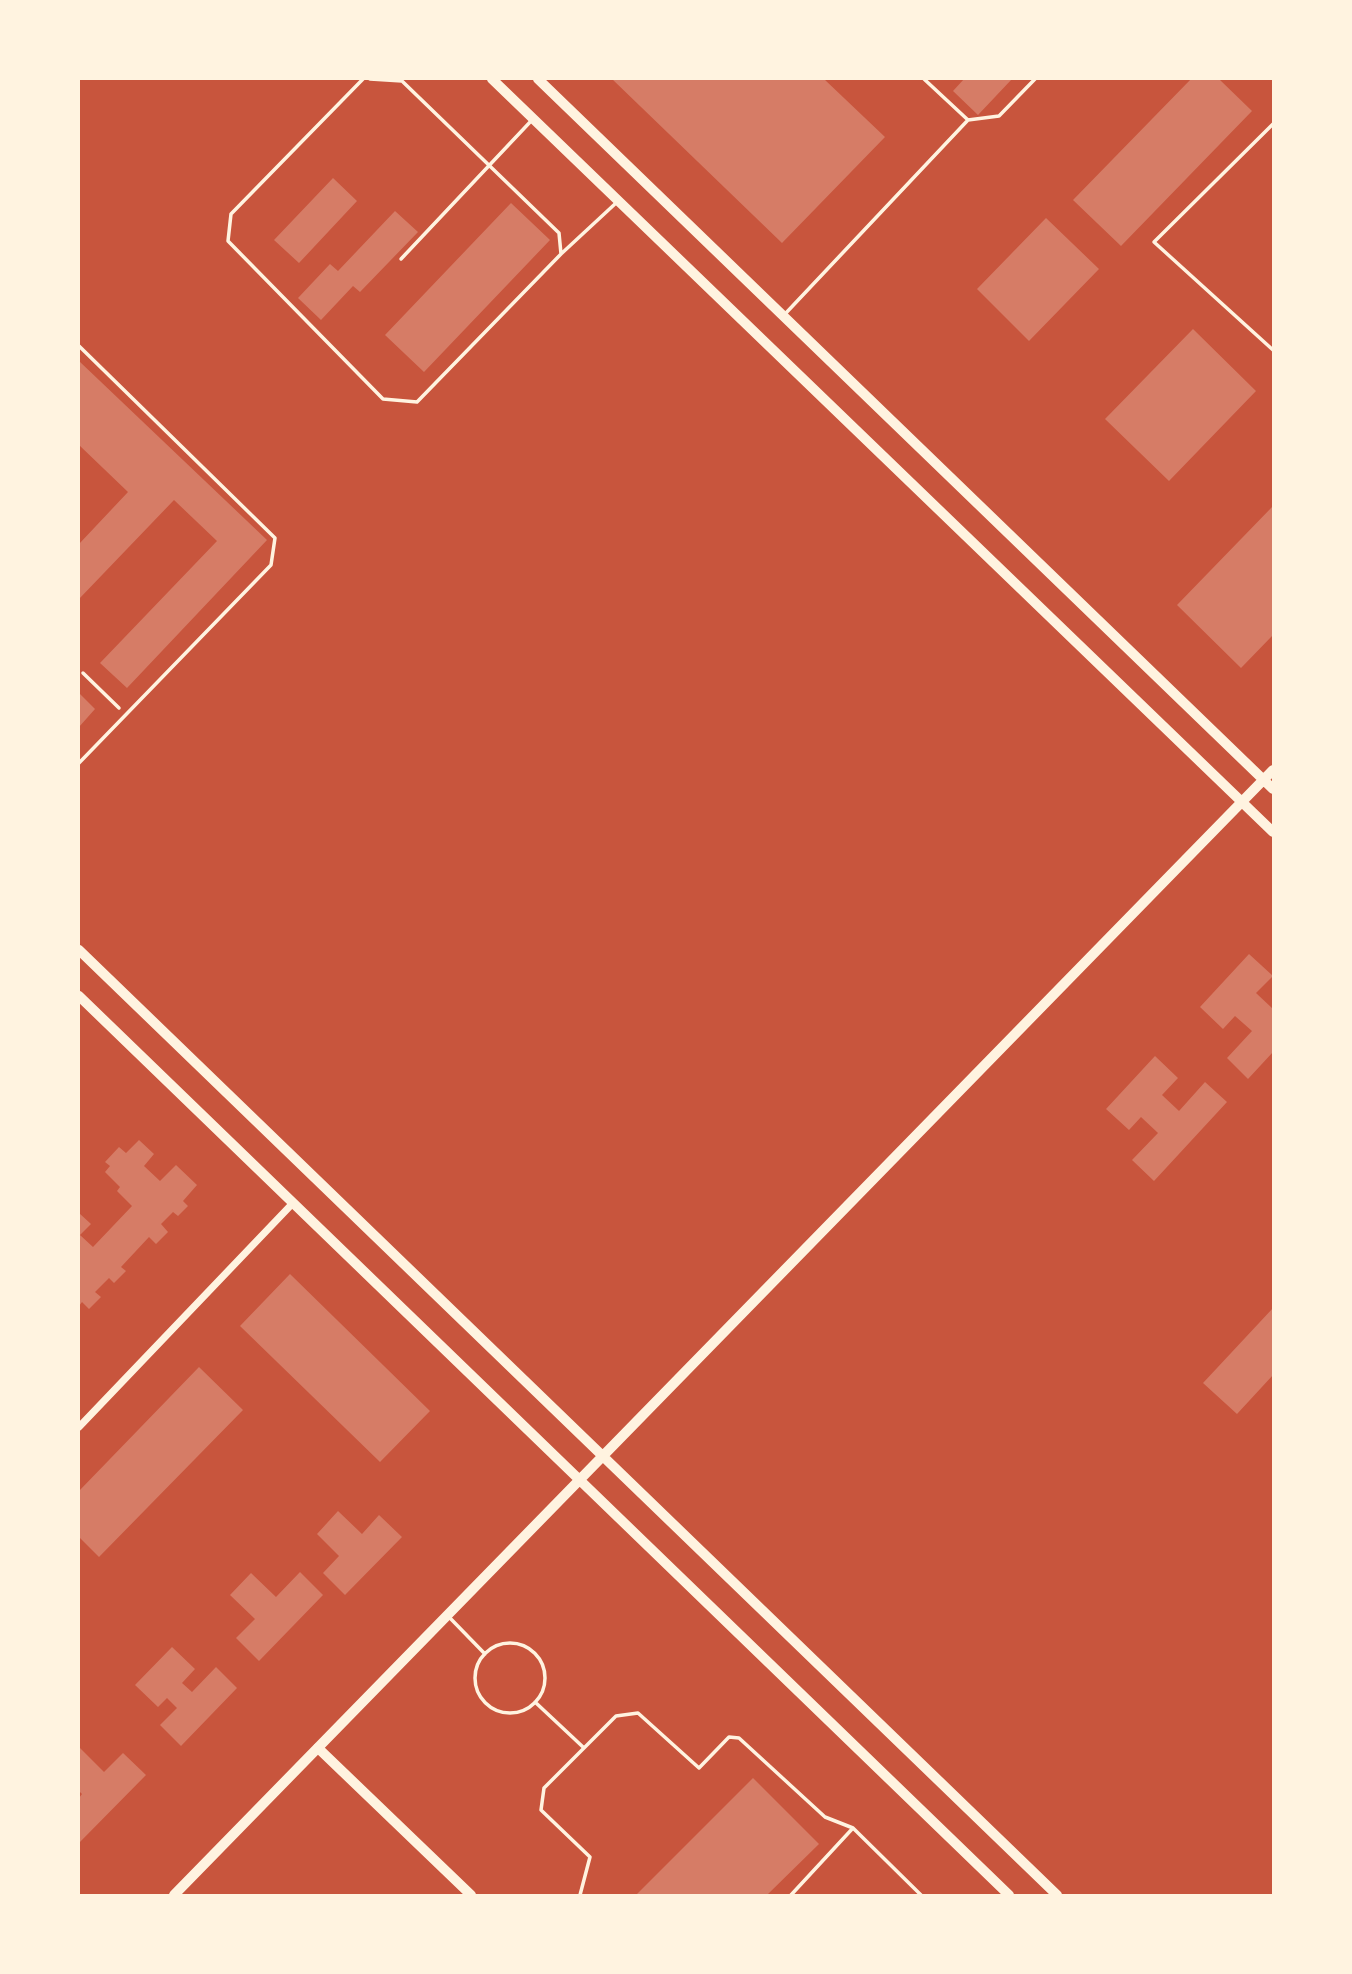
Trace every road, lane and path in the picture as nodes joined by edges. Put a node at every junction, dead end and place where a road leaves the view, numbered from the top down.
1 (363, 79) edge
2 (370, 79) edge
3 (492, 79) edge
4 (538, 79) edge
5 (924, 79) edge
6 (1034, 79) edge
7 (534, 119) junction
8 (968, 120) junction
9 (1273, 124) edge
10 (490, 165) junction
11 (619, 201) junction
12 (561, 254) junction
13 (401, 259) dead end
14 (784, 316) junction
15 (79, 346) edge
16 (1273, 350) edge
17 (83, 673) dead end
18 (126, 714) junction
19 (79, 763) edge
20 (1273, 770) edge
21 (1264, 780) junction
22 (1273, 789) edge
23 (1242, 802) junction
24 (1273, 832) edge
25 (79, 950) edge
26 (79, 996) edge
27 (293, 1203) junction
28 (79, 1427) edge
29 (603, 1456) junction
30 (580, 1480) junction
31 (447, 1616) junction
32 (485, 1655) junction
33 (535, 1702) junction
34 (583, 1747) junction
35 (318, 1748) junction
36 (853, 1828) junction
37 (174, 1895) edge
38 (471, 1895) edge
39 (580, 1895) edge
40 (791, 1895) edge
41 (921, 1895) edge
42 (1009, 1895) edge
43 (1057, 1895) edge

1 - 12 lane
2 - 10 lane
3 - 7 main road
4 - 14 main road
5 - 8 lane
6 - 8 lane
7 - 10 lane
7 - 11 main road
8 - 14 lane
9 - 16 path
10 - 12 lane
10 - 13 lane
11 - 12 lane
11 - 23 main road
14 - 21 main road
15 - 18 lane
17 - 18 path
18 - 19 lane
20 - 21 main road
21 - 22 main road
21 - 23 main road
23 - 24 main road
23 - 29 main road
25 - 29 main road
26 - 27 main road
27 - 28 street
27 - 30 main road
29 - 30 main road
29 - 43 main road
30 - 31 main road
30 - 42 main road
31 - 32 lane
31 - 35 main road
32 - 33 lane
32 - 33 lane
33 - 34 lane
34 - 36 lane
34 - 39 lane
35 - 37 main road
35 - 38 street
36 - 40 lane
36 - 41 lane

